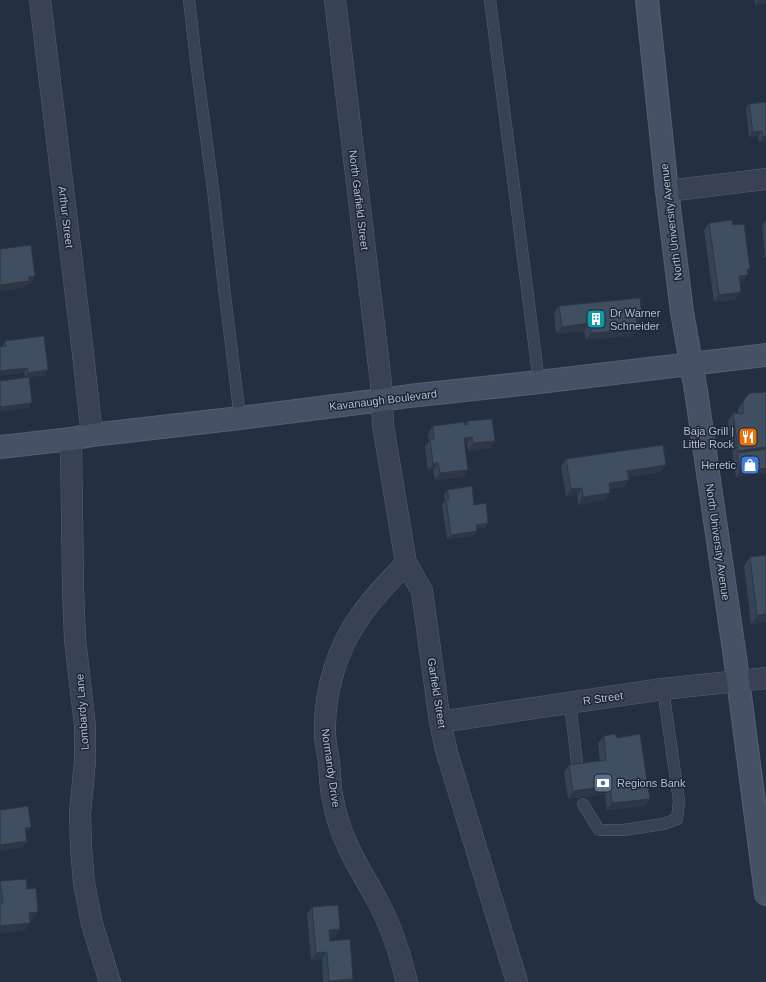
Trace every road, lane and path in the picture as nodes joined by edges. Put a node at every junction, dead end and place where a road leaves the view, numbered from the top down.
1 (40, 0) edge
2 (189, 0) edge
3 (335, 0) edge
4 (490, 0) edge
5 (647, 0) edge
6 (766, 179) edge
7 (667, 191) junction
8 (766, 354) edge
9 (692, 364) junction
10 (538, 382) junction
11 (382, 400) junction
12 (240, 418) junction
13 (81, 437) junction
14 (0, 447) edge
15 (406, 563) junction
16 (766, 678) edge
17 (738, 681) junction
18 (663, 690) junction
19 (570, 703) junction
20 (440, 722) junction
21 (578, 770) edge
22 (583, 804) edge
23 (766, 894) edge
24 (110, 982) edge
25 (407, 982) edge
26 (517, 982) edge

1 - 13 street, Arthur Street
2 - 12 lane
3 - 11 street, North Garfield Street
4 - 10 lane
5 - 7 street, North University Avenue
6 - 7 street
7 - 9 street, North University Avenue
8 - 9 street, Kavanaugh Boulevard
9 - 10 street, Kavanaugh Boulevard
9 - 17 street, North University Avenue
10 - 11 street, Kavanaugh Boulevard
11 - 12 street, Kavanaugh Boulevard
11 - 15 street, Garfield Street
12 - 13 street, Kavanaugh Boulevard
13 - 14 street, Kavanaugh Boulevard
13 - 24 street, Lombardy Lane
15 - 20 street, Garfield Street
15 - 25 street, Normandy Drive
16 - 17 street, R Street
17 - 18 street, R Street
17 - 23 street, North University Avenue
18 - 19 street, R Street
18 - 22 lane
19 - 20 street, R Street
19 - 21 lane
20 - 26 street, Garfield Street

